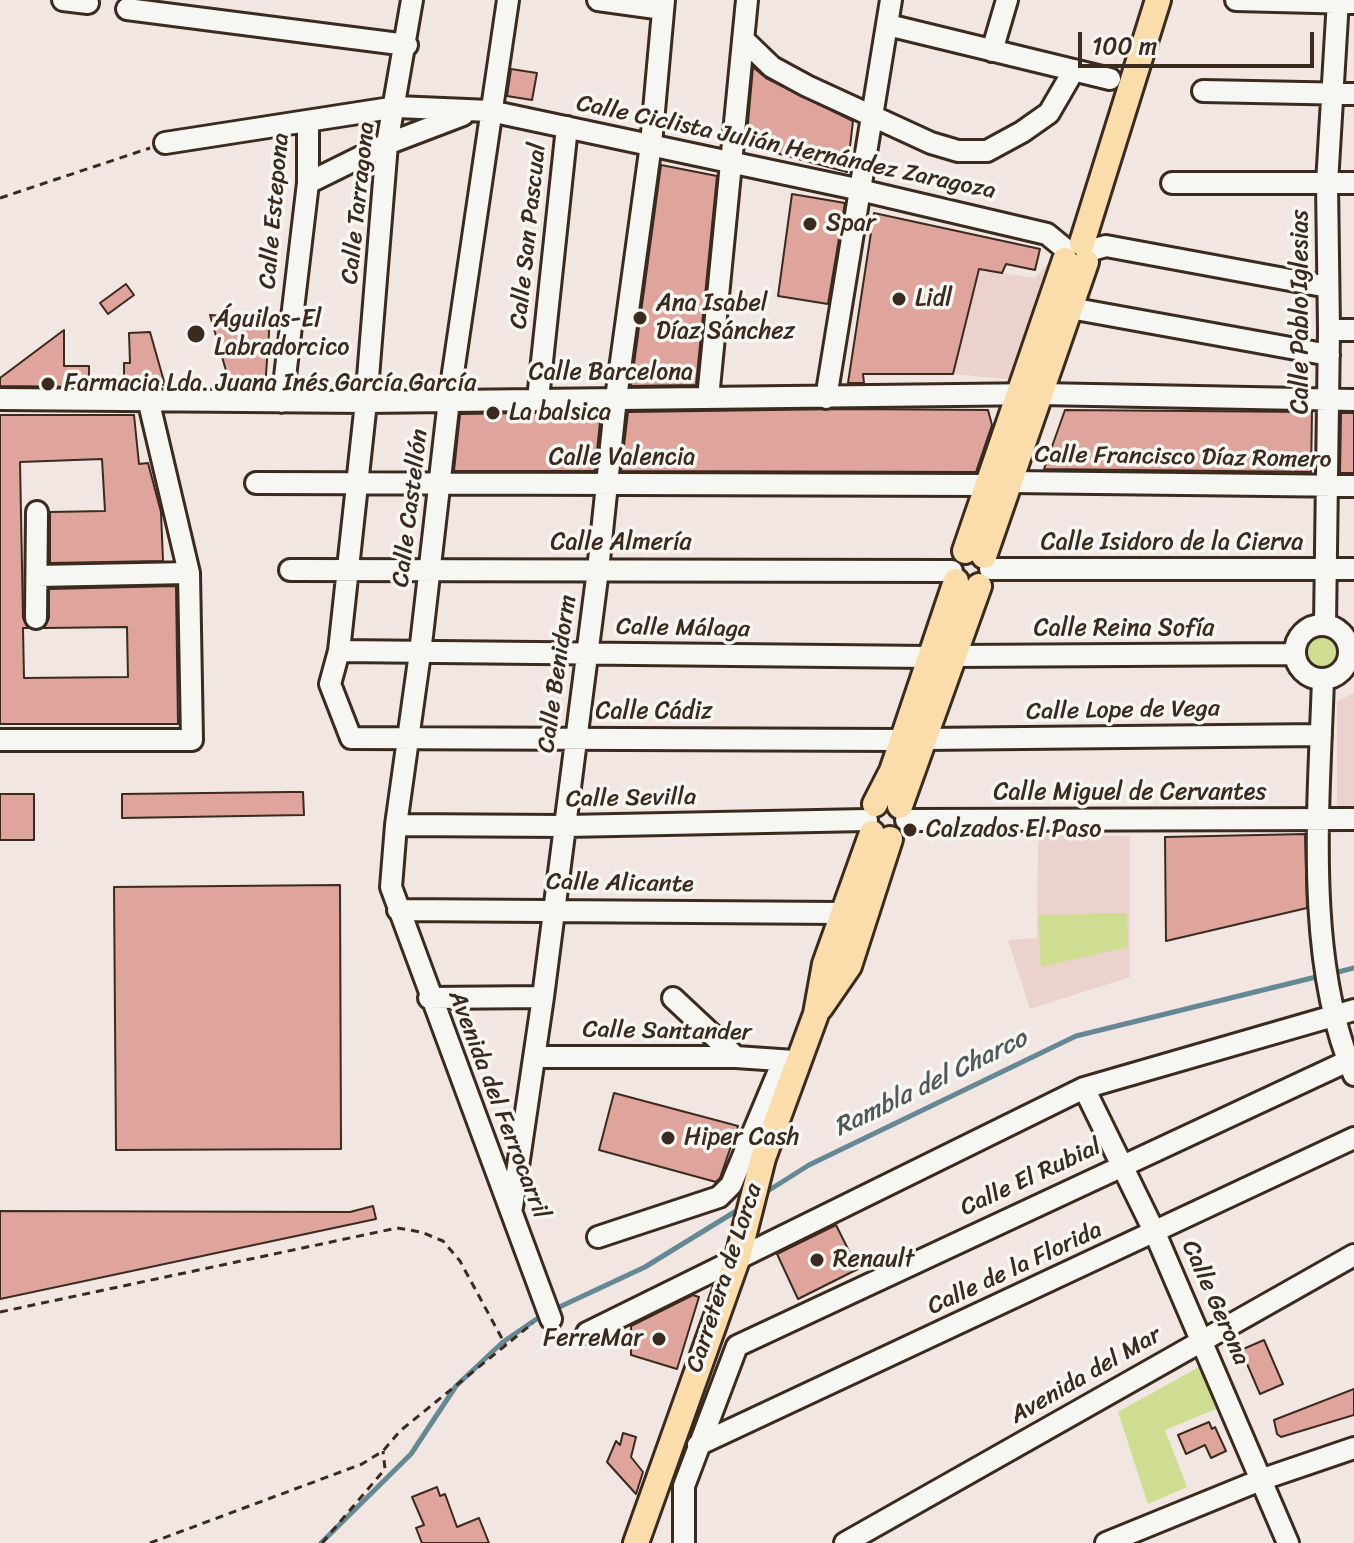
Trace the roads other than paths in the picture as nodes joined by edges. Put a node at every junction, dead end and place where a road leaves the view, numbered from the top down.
1 (63, 0) edge
2 (87, 0) edge
3 (412, 0) edge
4 (508, 0) edge
5 (598, 0) edge
6 (747, 0) edge
7 (891, 0) edge
8 (1007, 0) edge
9 (1158, 0) edge
10 (1236, 0) edge
11 (1344, 2) edge
12 (663, 4) edge
13 (127, 9) dead end
14 (888, 25) junction
15 (743, 39) junction
16 (407, 45) junction
17 (992, 51) junction
18 (1074, 70) junction
19 (1110, 79) dead end
20 (1203, 91) dead end
21 (1331, 93) junction
22 (1354, 94) edge
23 (397, 107) junction
24 (490, 111) junction
25 (873, 115) junction
26 (308, 121) junction
27 (567, 127) junction
28 (165, 143) road end
29 (387, 144) junction
30 (651, 144) junction
31 (729, 161) junction
32 (308, 183) junction
33 (1172, 183) dead end
34 (1327, 183) junction
35 (1354, 183) edge
36 (862, 190) junction
37 (1077, 253) junction
38 (1328, 287) junction
39 (1070, 308) junction
40 (1329, 330) junction
41 (1354, 330) edge
42 (1329, 355) junction
43 (1041, 394) junction
44 (1016, 397) junction
45 (616, 398) junction
46 (708, 398) junction
47 (826, 398) junction
48 (0, 399) edge
49 (148, 399) junction
50 (538, 399) junction
51 (449, 400) junction
52 (1327, 400) junction
53 (1354, 400) edge
54 (282, 402) junction
55 (366, 402) junction
56 (256, 483) dead end
57 (999, 483) junction
58 (355, 485) junction
59 (441, 485) junction
60 (606, 485) junction
61 (1325, 485) junction
62 (1354, 486) edge
63 (37, 512) dead end
64 (430, 568) junction
65 (346, 569) junction
66 (971, 569) junction
67 (1328, 569) junction
68 (1354, 569) edge
69 (290, 570) dead end
70 (598, 570) junction
71 (189, 573) junction
72 (37, 576) junction
73 (36, 618) dead end
74 (1325, 624) junction
75 (339, 651) junction
76 (420, 653) junction
77 (1352, 653) edge
78 (585, 654) junction
79 (1295, 654) junction
80 (942, 656) junction
81 (1323, 679) junction
82 (1321, 735) junction
83 (408, 737) junction
84 (575, 738) junction
85 (925, 739) junction
86 (0, 740) edge
87 (900, 740) junction
88 (903, 813) junction
89 (1320, 818) junction
90 (1354, 819) edge
91 (876, 824) junction
92 (396, 825) junction
93 (566, 826) junction
94 (398, 910) junction
95 (554, 910) junction
96 (841, 913) junction
97 (543, 997) junction
98 (429, 998) junction
99 (673, 998) dead end
100 (1354, 1010) edge
101 (1332, 1011) junction
102 (816, 1014) junction
103 (534, 1057) junction
104 (736, 1057) junction
105 (791, 1061) junction
106 (1351, 1068) edge
107 (1084, 1088) junction
108 (1354, 1138) edge
109 (1121, 1165) junction
110 (512, 1210) junction
111 (1155, 1233) junction
112 (598, 1237) dead end
113 (739, 1251) junction
114 (1354, 1255) edge
115 (551, 1319) road end
116 (712, 1322) junction
117 (587, 1333) dead end
118 (1203, 1340) junction
119 (737, 1346) junction
120 (698, 1445) junction
121 (1354, 1448) edge
122 (1263, 1479) junction
123 (636, 1543) edge
124 (684, 1543) edge
125 (845, 1543) edge
126 (1106, 1543) edge
127 (1288, 1543) edge

1 - 2 street
3 - 16 street, Calle Tarragona
4 - 24 street, Calle Castellón
5 - 12 street
6 - 15 street
7 - 14 street
8 - 17 street
9 - 37 main road
10 - 11 street
11 - 21 street, Calle Pablo Iglesias
12 - 30 street, Calle Benidorm
13 - 16 street
14 - 17 street
14 - 25 street
15 - 25 street
15 - 31 street
16 - 23 street, Calle Tarragona
17 - 18 street
18 - 19 street
18 - 25 street
20 - 21 street
21 - 22 street
21 - 34 street, Calle Pablo Iglesias
23 - 24 street, Calle Ciclista Julián Hernández Zaragoza
23 - 26 street, Calle Ciclista Julián Hernández Zaragoza
23 - 29 street, Calle Tarragona
24 - 27 street, Calle Ciclista Julián Hernández Zaragoza
24 - 29 street, Calle Ciclista Julián Hernández Zaragoza
24 - 51 street, Calle Castellón
25 - 36 street
26 - 28 street, Calle Ciclista Julián Hernández Zaragoza
26 - 32 street, Calle Estepona
27 - 30 street, Calle Ciclista Julián Hernández Zaragoza
27 - 50 street, Calle San Pascual
29 - 32 street, Calle Ciclista Julián Hernández Zaragoza
29 - 55 street, Calle Tarragona
30 - 31 street, Calle Ciclista Julián Hernández Zaragoza
30 - 45 street, Calle Benidorm
31 - 36 street, Calle Ciclista Julián Hernández Zaragoza
31 - 46 street
32 - 54 street, Calle Estepona
33 - 34 street
34 - 35 street
34 - 38 street, Calle Pablo Iglesias
36 - 37 street, Calle Ciclista Julián Hernández Zaragoza
36 - 47 street
37 - 38 street
37 - 39 main road, Carretera de Lorca
37 - 44 main road, Carretera de Lorca
38 - 40 street, Calle Pablo Iglesias
39 - 42 street
39 - 43 main road, Carretera de Lorca
40 - 41 street
40 - 42 street, Calle Pablo Iglesias
42 - 52 street, Calle Pablo Iglesias
43 - 44 street
43 - 52 street
43 - 57 main road, Carretera de Lorca
44 - 47 street, Calle Barcelona
44 - 57 main road, Carretera de Lorca
45 - 46 street, Calle Barcelona
45 - 50 street, Calle Barcelona
45 - 60 street, Calle Benidorm
46 - 47 street, Calle Barcelona
48 - 49 street, Calle Barcelona
49 - 54 street, Calle Barcelona
49 - 71 street
50 - 51 street, Calle Barcelona
51 - 55 street, Calle Barcelona
51 - 59 street, Calle Castellón
52 - 53 street
52 - 61 street, Calle Pablo Iglesias
54 - 55 street, Calle Barcelona
55 - 58 street, Calle Tarragona
56 - 58 street, Calle Valencia
57 - 60 street, Calle Valencia
57 - 61 street, Calle Francisco Díaz Romero
57 - 66 main road, Carretera de Lorca
58 - 59 street, Calle Valencia
58 - 65 street, Calle Tarragona
59 - 60 street, Calle Valencia
59 - 64 street, Calle Castellón
60 - 70 street, Calle Benidorm
61 - 62 street, Calle Francisco Díaz Romero
61 - 67 street, Calle Pablo Iglesias
63 - 72 street
64 - 65 street, Calle Almería
64 - 70 street, Calle Almería
64 - 76 street, Calle Castellón
65 - 69 street, Calle Almería
65 - 75 street, Calle Tarragona
66 - 67 street, Calle Isidoro de la Cierva
66 - 70 street, Calle Almería
66 - 80 main road, Carretera de Lorca
67 - 68 street, Calle Isidoro de la Cierva
67 - 74 street, Calle Pablo Iglesias
70 - 78 street, Calle Benidorm
71 - 72 street
71 - 86 street
72 - 73 street
74 - 77 street
74 - 79 street
75 - 76 street, Calle Málaga
75 - 83 street, Calle Cádiz
76 - 78 street, Calle Málaga
76 - 83 street, Calle Castellón
77 - 81 street
78 - 80 street, Calle Málaga
78 - 84 street, Calle Benidorm
79 - 80 street, Calle Reina Sofía
79 - 81 street
80 - 85 main road, Carretera de Lorca
80 - 87 main road, Carretera de Lorca
81 - 82 street
82 - 85 street, Calle Lope de Vega
82 - 89 street
83 - 84 street, Calle Cádiz
83 - 92 street, Calle Castellón
84 - 87 street, Calle Cádiz
84 - 93 street, Calle Benidorm
85 - 88 main road, Carretera de Lorca
87 - 91 main road, Carretera de Lorca
88 - 89 street, Calle Miguel de Cervantes
88 - 91 main road, Carretera de Lorca
88 - 91 main road
89 - 90 street, Calle Miguel de Cervantes
89 - 101 street
91 - 93 street, Calle Sevilla
91 - 96 main road, Carretera de Lorca
91 - 102 main road, Carretera de Lorca
92 - 93 street, Calle Sevilla
92 - 94 street, Calle Castellón
93 - 95 street, Calle Benidorm
94 - 95 street, Calle Alicante
94 - 98 street, Avenida del Ferrocarril
95 - 96 street, Calle Alicante
95 - 97 street, Calle Benidorm
96 - 102 main road, Carretera de Lorca
97 - 98 street
97 - 103 street, Calle Benidorm
98 - 110 street, Avenida del Ferrocarril
99 - 104 street
100 - 101 street
101 - 106 street
101 - 107 street
102 - 105 main road, Carretera de Lorca
103 - 104 street, Calle Santander
103 - 110 street, Calle Benidorm
104 - 105 street, Calle Santander
105 - 112 street
105 - 113 main road, Carretera de Lorca
106 - 109 street, Calle El Rubial
107 - 109 street, Calle Gerona
107 - 113 street
108 - 111 street, Calle de la Florida
109 - 111 street, Calle Gerona
109 - 119 street, Calle El Rubial
110 - 115 street, Avenida del Ferrocarril
111 - 118 street, Calle Gerona
111 - 120 street, Calle de la Florida
113 - 116 main road, Carretera de Lorca
113 - 117 street
114 - 118 street, Avenida del Mar
116 - 119 street
116 - 123 main road, Carretera de Lorca
118 - 122 street, Calle Gerona
118 - 125 street, Avenida del Mar
119 - 120 street
120 - 124 street
121 - 122 street
122 - 126 street
122 - 127 street, Calle Gerona

